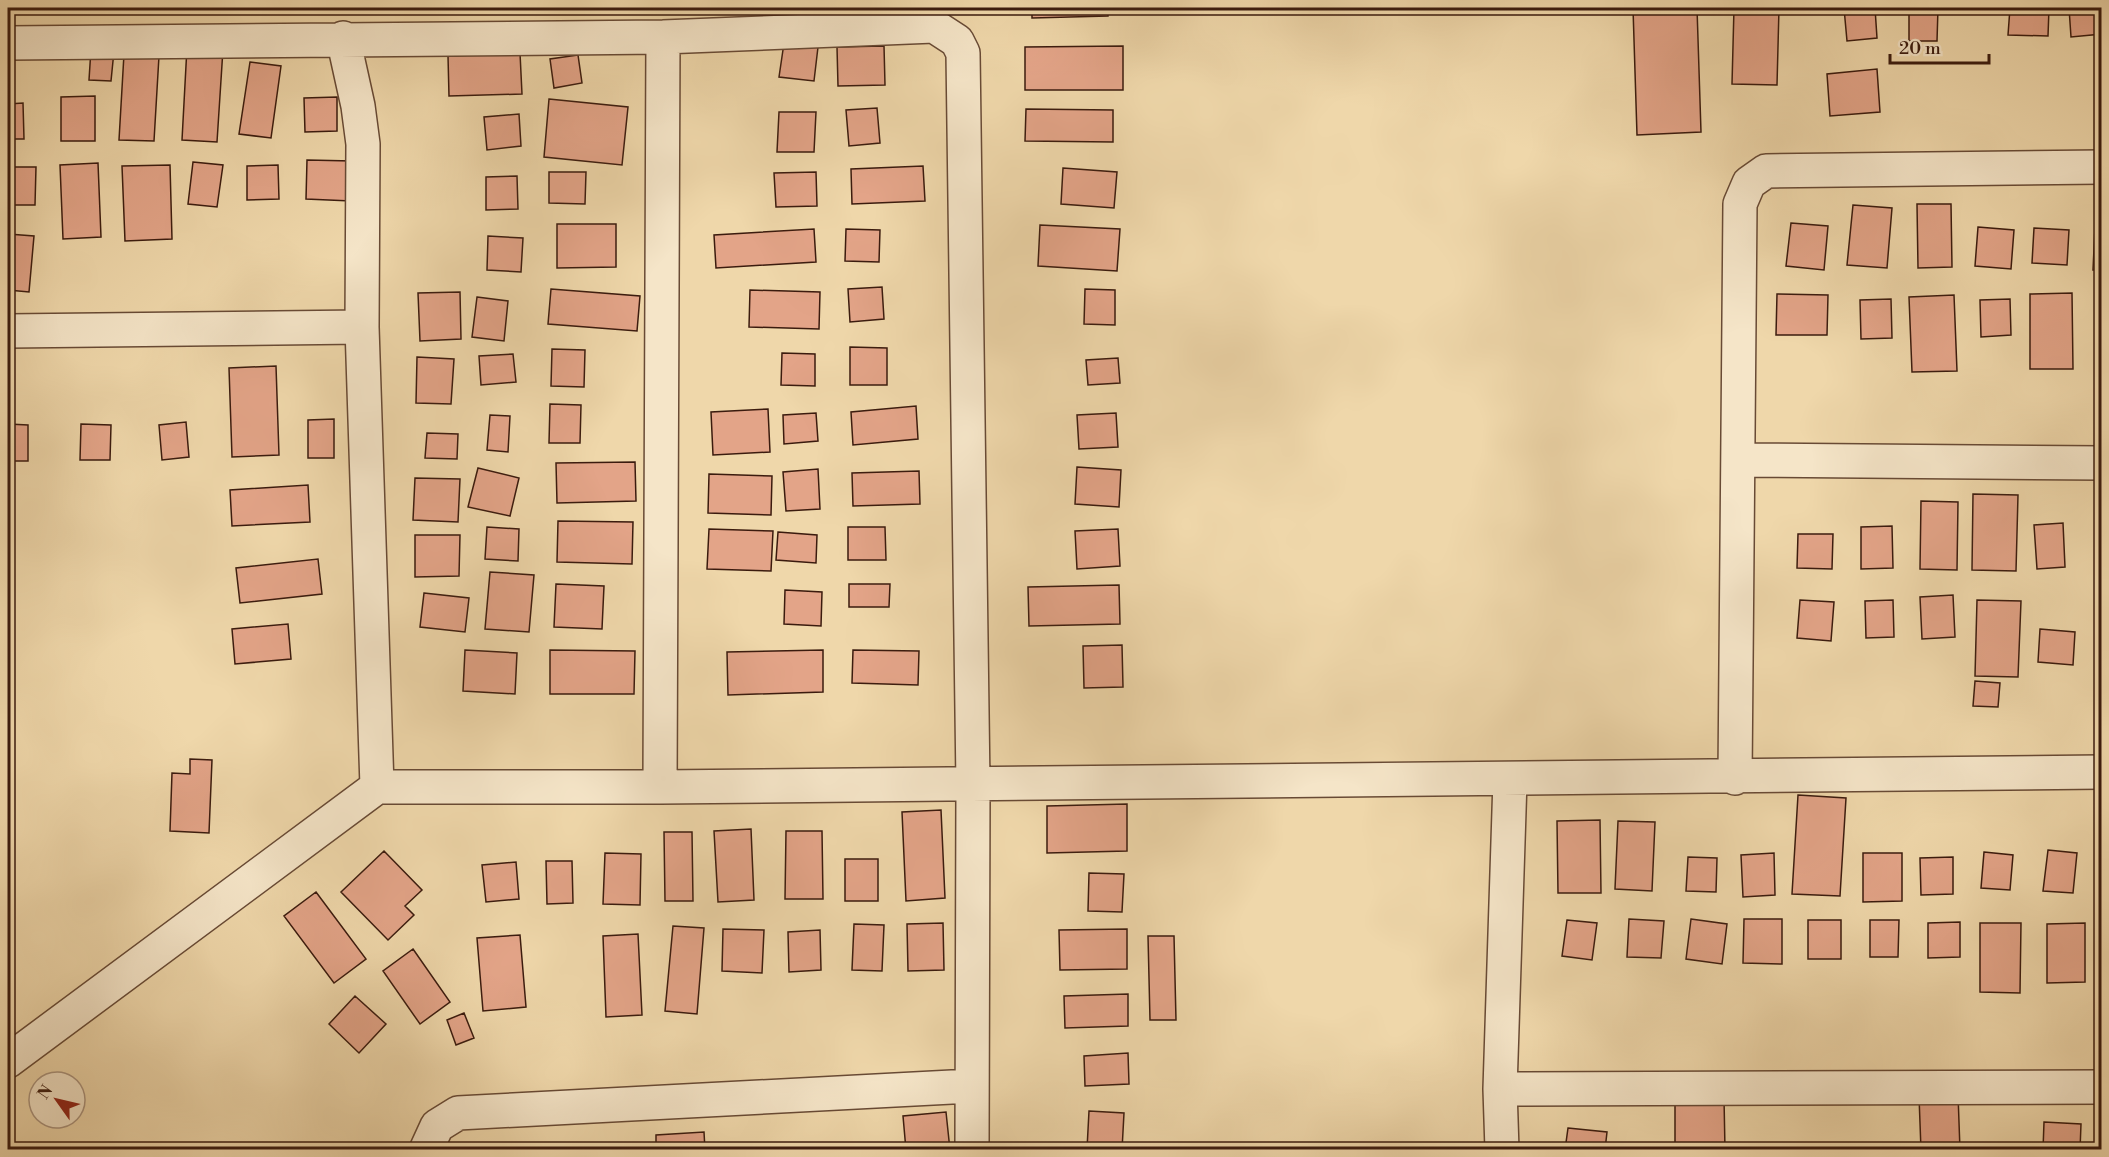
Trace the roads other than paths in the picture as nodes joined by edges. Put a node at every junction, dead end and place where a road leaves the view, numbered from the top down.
1 (663, 37) junction
2 (343, 38) junction
3 (8, 43) edge
4 (2102, 167) edge
5 (362, 327) junction
6 (8, 331) edge
7 (1740, 459) junction
8 (2102, 463) edge
9 (2102, 772) edge
10 (1735, 778) junction
11 (1510, 780) junction
12 (973, 784) junction
13 (377, 787) junction
14 (660, 787) junction
15 (8, 1061) edge
16 (971, 1086) junction
17 (2102, 1087) edge
18 (1500, 1089) junction
19 (426, 1149) edge
20 (972, 1149) edge
21 (1502, 1149) edge

1 - 2 street
1 - 12 street
1 - 14 street
2 - 3 street
2 - 5 street
4 - 7 street
5 - 6 street
5 - 13 street
7 - 8 street
7 - 10 street
9 - 10 street
10 - 11 street
11 - 12 street
11 - 18 street
12 - 14 street
12 - 16 street
13 - 14 street
13 - 15 street
16 - 19 street
16 - 20 street
17 - 18 street
18 - 21 street

